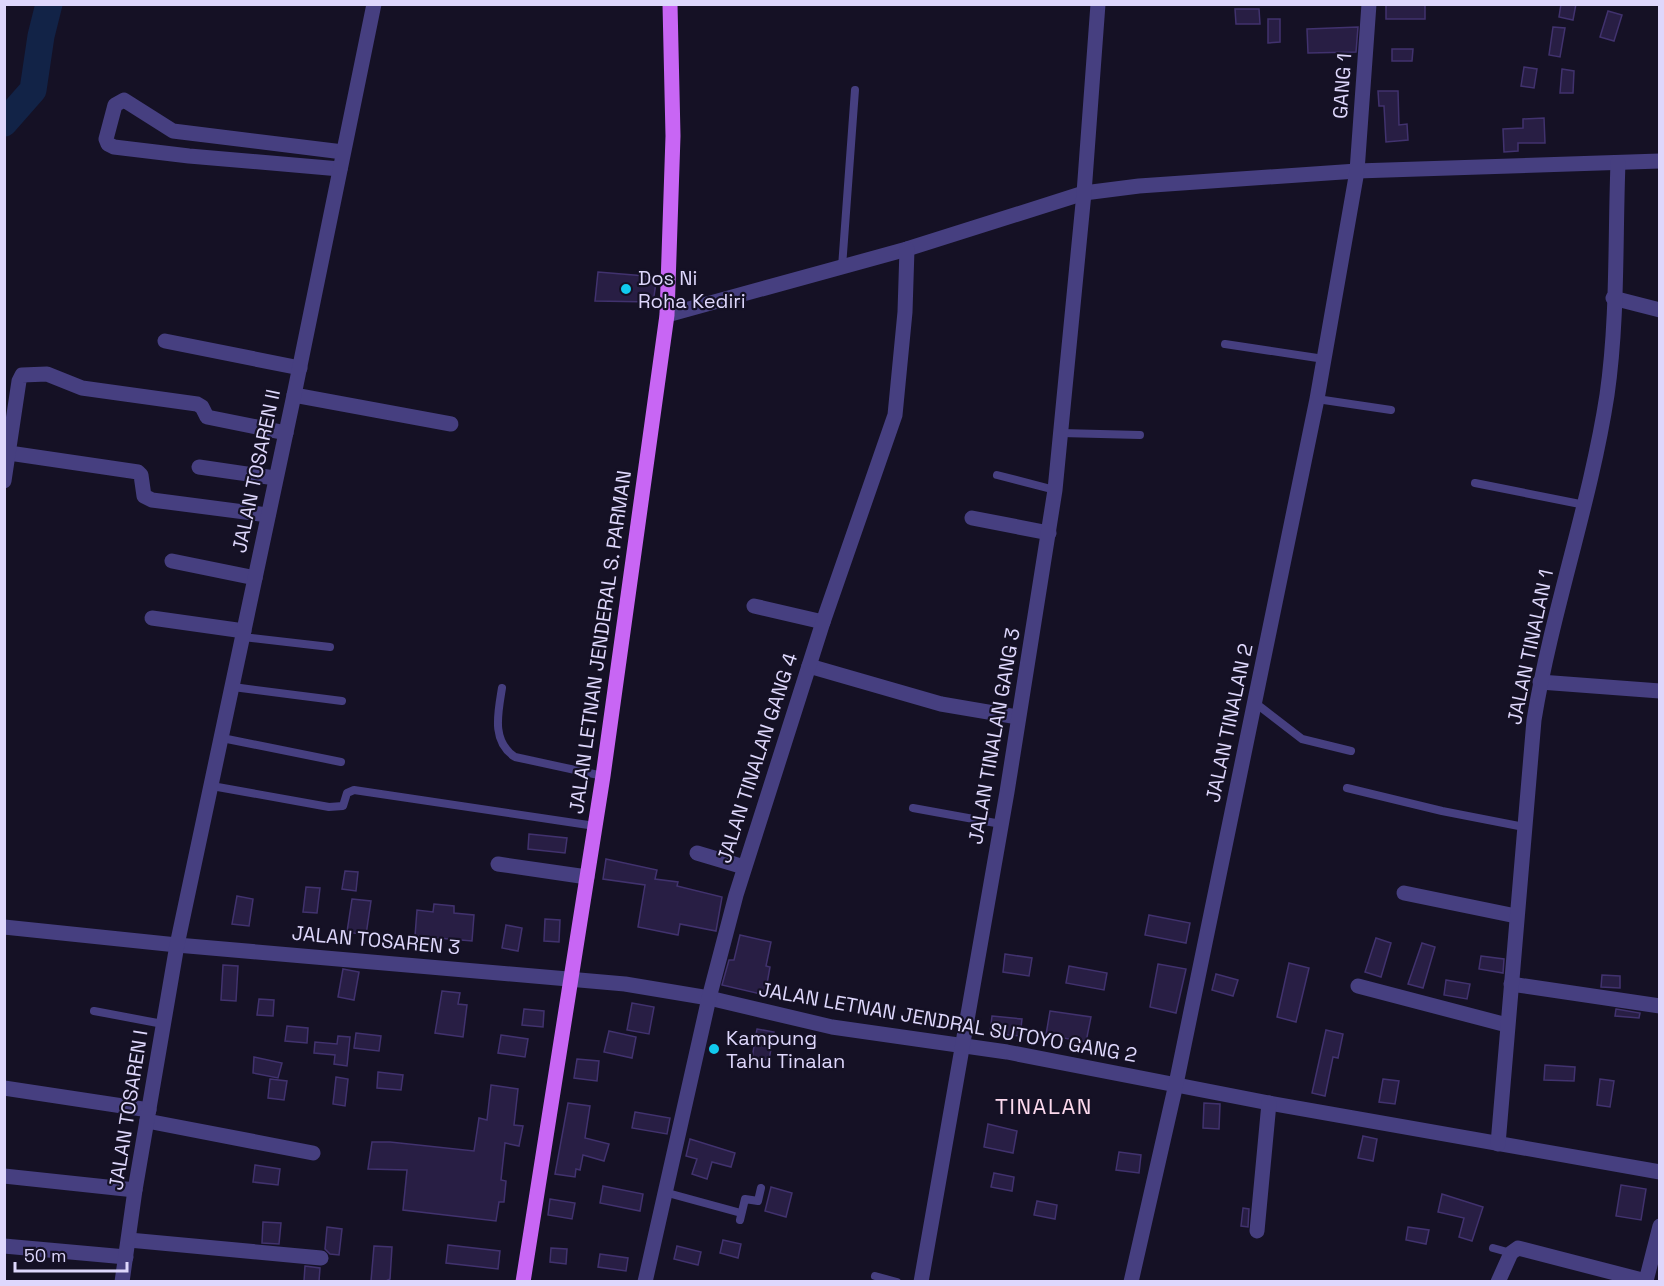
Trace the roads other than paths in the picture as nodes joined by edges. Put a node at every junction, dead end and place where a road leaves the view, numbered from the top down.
1 (374, 4) edge
2 (670, 4) edge
3 (1098, 4) edge
4 (1369, 4) edge
5 (855, 90) dead end
6 (343, 152) junction
7 (1659, 161) edge
8 (1618, 163) junction
9 (340, 169) junction
10 (1357, 171) junction
11 (1084, 193) junction
12 (907, 249) junction
13 (842, 267) junction
14 (1613, 298) junction
15 (1659, 310) edge
16 (667, 315) junction
17 (165, 341) dead end
18 (1224, 344) dead end
19 (1324, 359) junction
20 (300, 368) junction
21 (294, 396) junction
22 (1317, 399) junction
23 (1391, 410) dead end
24 (451, 424) dead end
25 (286, 433) junction
26 (1061, 433) junction
27 (1140, 435) dead end
28 (9, 453) junction
29 (199, 467) dead end
30 (997, 475) dead end
31 (275, 478) junction
32 (4, 481) edge
33 (1475, 483) dead end
34 (1055, 490) junction
35 (1585, 505) junction
36 (268, 515) junction
37 (972, 518) dead end
38 (1049, 533) junction
39 (172, 561) dead end
40 (255, 578) junction
41 (754, 606) dead end
42 (152, 618) dead end
43 (823, 622) junction
44 (243, 634) junction
45 (330, 647) dead end
46 (809, 666) junction
47 (1540, 682) junction
48 (233, 687) junction
49 (502, 688) dead end
50 (1659, 691) edge
51 (342, 701) dead end
52 (1254, 702) junction
53 (1018, 717) junction
54 (222, 738) junction
55 (1351, 751) dead end
56 (341, 762) dead end
57 (603, 776) junction
58 (212, 786) junction
59 (1347, 788) dead end
60 (913, 808) dead end
61 (1001, 824) junction
62 (595, 826) junction
63 (1524, 827) junction
64 (697, 853) dead end
65 (498, 864) dead end
66 (744, 867) junction
67 (587, 878) junction
68 (1404, 893) dead end
69 (1516, 916) junction
70 (4, 927) edge
71 (177, 945) junction
72 (572, 977) junction
73 (1510, 984) junction
74 (1358, 986) dead end
75 (709, 998) junction
76 (1659, 1005) edge
77 (94, 1011) dead end
78 (164, 1024) junction
79 (1507, 1025) junction
80 (960, 1046) junction
81 (1176, 1084) junction
82 (4, 1088) edge
83 (1269, 1103) junction
84 (148, 1115) junction
85 (1498, 1144) junction
86 (313, 1153) dead end
87 (1659, 1172) edge
88 (4, 1176) edge
89 (762, 1188) dead end
90 (135, 1190) junction
91 (664, 1191) junction
92 (1659, 1226) edge
93 (1257, 1231) dead end
94 (129, 1240) junction
95 (4, 1246) edge
96 (1493, 1248) dead end
97 (1511, 1253) junction
98 (126, 1257) junction
99 (321, 1258) dead end
100 (875, 1276) dead end
101 (123, 1281) edge
102 (523, 1281) edge
103 (645, 1281) edge
104 (897, 1281) edge
105 (921, 1281) edge
106 (1131, 1281) edge
107 (1498, 1281) edge

1 - 6 street, JALAN TOSAREN II
2 - 16 main road, JALAN LETNAN JENDERAL S. PARMAN
3 - 11 street, JALAN TINALAN GANG 3
4 - 10 street, GANG 1
5 - 13 lane
6 - 9 street, JALAN TOSAREN II
6 - 9 street
7 - 8 street
8 - 10 street
8 - 14 street, JALAN TINALAN 1
9 - 20 street, JALAN TOSAREN II
10 - 11 street
10 - 19 street, JALAN TINALAN 2
11 - 12 street
11 - 26 street, JALAN TINALAN GANG 3
12 - 13 street
12 - 43 street, JALAN TINALAN GANG 4
13 - 16 street
14 - 15 street
14 - 35 street, JALAN TINALAN 1
16 - 57 main road, JALAN LETNAN JENDERAL S. PARMAN
17 - 20 street
18 - 19 lane
19 - 22 street, JALAN TINALAN 2
20 - 21 street, JALAN TOSAREN II
21 - 24 street
21 - 25 street, JALAN TOSAREN II
22 - 23 lane
22 - 52 street, JALAN TINALAN 2
25 - 28 street
25 - 31 street, JALAN TOSAREN II
26 - 27 lane
26 - 34 street, JALAN TINALAN GANG 3
28 - 32 street
28 - 36 street
29 - 31 street
30 - 34 lane
31 - 36 street, JALAN TOSAREN II
33 - 35 lane
34 - 38 street, JALAN TINALAN GANG 3
35 - 47 street, JALAN TINALAN 1
36 - 40 street, JALAN TOSAREN II
37 - 38 street
38 - 53 street, JALAN TINALAN GANG 3
39 - 40 street
40 - 44 street, JALAN TOSAREN II
41 - 43 street
42 - 44 street
43 - 46 street, JALAN TINALAN GANG 4
44 - 45 lane
44 - 48 street, JALAN TOSAREN II
46 - 53 street
46 - 66 street, JALAN TINALAN GANG 4
47 - 50 street
47 - 63 street, JALAN TINALAN 1
48 - 51 lane
48 - 54 street, JALAN TOSAREN II
49 - 57 lane
52 - 55 lane
52 - 81 street, JALAN TINALAN 2
53 - 61 street, JALAN TINALAN GANG 3
54 - 56 lane
54 - 58 street, JALAN TOSAREN II
57 - 62 main road, JALAN LETNAN JENDERAL S. PARMAN
58 - 62 lane
58 - 71 street, JALAN TOSAREN II
59 - 63 lane
60 - 61 lane
61 - 80 street, JALAN TINALAN GANG 3
62 - 67 main road, JALAN LETNAN JENDERAL S. PARMAN
63 - 69 street, JALAN TINALAN 1
64 - 66 street
65 - 67 street
66 - 75 street, JALAN TINALAN GANG 4
67 - 72 main road, JALAN LETNAN JENDERAL S. PARMAN
68 - 69 street
69 - 73 street, JALAN TINALAN 1
70 - 71 street, JALAN TOSAREN 3
71 - 72 street, JALAN TOSAREN 3
71 - 78 street, JALAN TOSAREN I
72 - 75 street, JALAN LETNAN JENDRAL SUTOYO GANG 2
72 - 102 main road, JALAN LETNAN JENDERAL S. PARMAN
73 - 76 street
73 - 79 street, JALAN TINALAN 1
74 - 79 street
75 - 80 street, JALAN LETNAN JENDRAL SUTOYO GANG 2
75 - 91 street, JALAN TINALAN GANG 4
77 - 78 lane
78 - 84 street, JALAN TOSAREN I
79 - 85 street, JALAN TINALAN 1
80 - 81 street, JALAN LETNAN JENDRAL SUTOYO GANG 2
80 - 105 street, JALAN TINALAN GANG 3
81 - 83 street, JALAN LETNAN JENDRAL SUTOYO GANG 2
81 - 106 street, JALAN TINALAN 2
82 - 84 street
83 - 85 street, JALAN LETNAN JENDRAL SUTOYO GANG 2
83 - 93 street
84 - 86 street
84 - 90 street, JALAN TOSAREN I
85 - 87 street, JALAN LETNAN JENDRAL SUTOYO GANG 2
88 - 90 street
89 - 91 lane
90 - 94 street, JALAN TOSAREN I
91 - 103 street, JALAN TINALAN GANG 4
92 - 97 street
94 - 98 street, JALAN TOSAREN I
94 - 99 street
95 - 98 street
96 - 97 lane
97 - 107 street
98 - 101 street, JALAN TOSAREN I
100 - 104 lane

